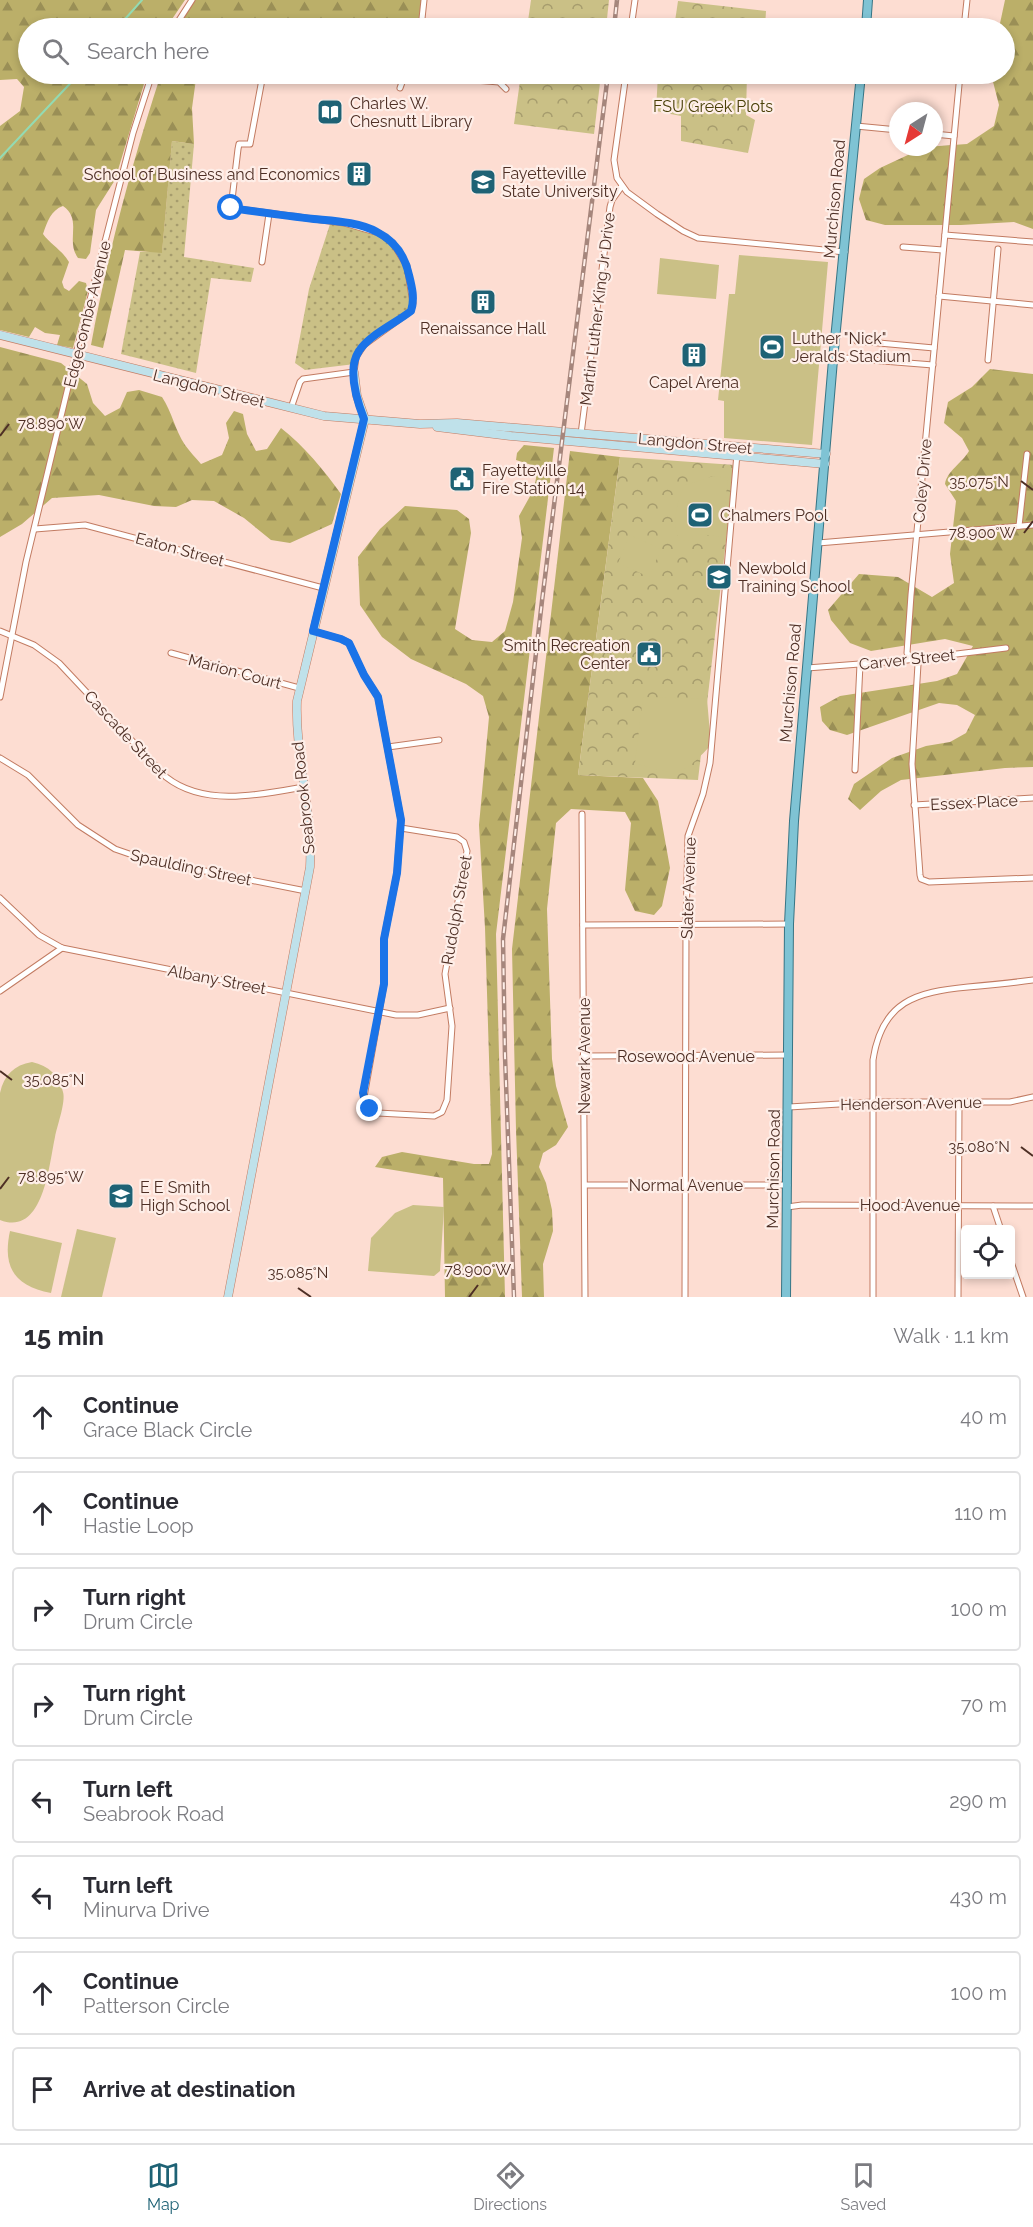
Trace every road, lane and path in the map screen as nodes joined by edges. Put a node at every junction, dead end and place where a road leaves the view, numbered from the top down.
1 (192, 0) edge
2 (424, 0) edge
3 (635, 0) edge
4 (868, 0) edge
5 (967, 0) edge
6 (180, 18) edge
7 (422, 18) edge
8 (632, 18) edge
9 (867, 18) edge
10 (965, 18) edge
11 (149, 84) edge
12 (261, 84) edge
13 (401, 84) edge
14 (501, 84) edge
15 (625, 84) edge
16 (860, 84) edge
17 (959, 84) edge
18 (400, 88) dead end
19 (506, 89) dead end
20 (856, 126) junction
21 (889, 129) edge
22 (943, 135) edge
23 (954, 136) junction
24 (622, 186) junction
25 (269, 214) junction
26 (945, 235) junction
27 (1033, 242) edge
28 (903, 247) dead end
29 (998, 249) dead end
30 (944, 250) junction
31 (845, 252) junction
32 (262, 262) dead end
33 (939, 296) junction
34 (994, 301) junction
35 (1033, 305) edge
36 (0, 335) edge
37 (856, 341) dead end
38 (934, 348) junction
39 (76, 354) junction
40 (833, 357) junction
41 (988, 360) dead end
42 (933, 365) junction
43 (354, 372) junction
44 (291, 408) junction
45 (364, 419) junction
46 (581, 437) junction
47 (738, 447) junction
48 (1027, 454) dead end
49 (736, 457) junction
50 (825, 459) junction
51 (1033, 525) edge
52 (1019, 526) junction
53 (35, 529) junction
54 (916, 534) junction
55 (818, 543) junction
56 (323, 588) junction
57 (0, 631) edge
58 (313, 631) junction
59 (11, 636) junction
60 (1006, 648) dead end
61 (171, 653) dead end
62 (913, 658) junction
63 (860, 664) junction
64 (807, 668) junction
65 (298, 688) junction
66 (0, 697) edge
67 (439, 740) dead end
68 (388, 747) junction
69 (0, 758) edge
70 (855, 770) dead end
71 (303, 787) junction
72 (1033, 798) edge
73 (914, 805) junction
74 (582, 814) dead end
75 (401, 828) junction
76 (1033, 878) edge
77 (306, 891) junction
78 (0, 898) edge
79 (686, 924) junction
80 (789, 924) junction
81 (583, 925) junction
82 (62, 948) junction
83 (1033, 981) edge
84 (0, 992) edge
85 (286, 992) junction
86 (450, 1008) junction
87 (380, 1012) junction
88 (789, 1055) junction
89 (584, 1056) junction
90 (687, 1056) junction
91 (1033, 1097) edge
92 (873, 1102) junction
93 (959, 1102) junction
94 (789, 1107) junction
95 (585, 1185) junction
96 (687, 1185) junction
97 (788, 1185) junction
98 (873, 1205) junction
99 (959, 1205) junction
100 (993, 1206) junction
101 (1033, 1206) edge
102 (788, 1207) junction
103 (999, 1225) edge
104 (1015, 1272) edge
105 (228, 1297) edge
106 (585, 1297) edge
107 (686, 1297) edge
108 (786, 1297) edge
109 (873, 1297) edge
110 (958, 1297) edge
111 (1023, 1297) edge

1 - 6 street
2 - 7 street
3 - 8 street
4 - 9 main road
5 - 10 street
11 - 39 street, Edgecombe Avenue
12 - 25 street
13 - 18 street
14 - 19 street
15 - 24 street
16 - 20 main road, Murchison Road
17 - 23 street, Coley Drive
20 - 21 street
20 - 31 main road, Murchison Road
22 - 23 street
23 - 26 street, Coley Drive
24 - 31 street
24 - 46 street, Martin Luther King Jr Drive
25 - 32 street
25 - 43 street
26 - 27 street
26 - 30 street, Coley Drive
28 - 30 street
29 - 34 street
30 - 33 street, Coley Drive
31 - 40 main road, Murchison Road
33 - 34 street
33 - 38 street, Coley Drive
34 - 35 street
34 - 41 street
36 - 39 street, Langdon Street
37 - 38 street
38 - 42 street, Coley Drive
39 - 44 street, Langdon Street
39 - 53 street, Edgecombe Avenue
40 - 42 street
40 - 50 main road, Murchison Road
42 - 54 street, Coley Drive
43 - 44 street
43 - 45 street, Seabrook Road
44 - 45 street, Langdon Street
45 - 46 street, Langdon Street
45 - 56 street, Seabrook Road
46 - 47 street, Langdon Street
46 - 49 street, Langdon Street
47 - 49 street, Slater Avenue
47 - 50 street, Langdon Street
48 - 52 street
49 - 50 street, Langdon Street
49 - 79 street, Slater Avenue
50 - 55 main road, Murchison Road
51 - 52 street
52 - 54 street
53 - 56 street, Eaton Street
53 - 59 street, Edgecombe Avenue
54 - 55 street
54 - 62 street, Coley Drive
55 - 64 main road, Murchison Road
56 - 58 street, Seabrook Road
57 - 59 street, Cascade Street
58 - 65 street, Seabrook Road
58 - 68 street
59 - 66 street, Edgecombe Avenue
59 - 71 street, Cascade Street
60 - 62 street, Carver Street
61 - 65 street, Marion Court
62 - 63 street, Carver Street
62 - 73 street, Coley Drive
63 - 64 street, Carver Street
63 - 70 street
64 - 80 main road, Murchison Road
65 - 71 street, Seabrook Road
67 - 68 street
68 - 75 street
69 - 77 street, Spaulding Street
71 - 77 street, Seabrook Road
72 - 73 street, Essex Place
73 - 76 street, Coley Drive
74 - 81 street, Newark Avenue
75 - 86 street, Rudolph Street
75 - 87 street
77 - 85 street, Seabrook Road
78 - 82 street, Albany Street
79 - 80 street
79 - 81 street
79 - 90 street, Slater Avenue
80 - 88 main road, Murchison Road
81 - 89 street, Newark Avenue
82 - 84 street
82 - 85 street, Albany Street
83 - 92 street
85 - 87 street, Albany Street
85 - 105 street, Seabrook Road
86 - 87 street, Albany Street
86 - 87 street
88 - 90 street, Rosewood Avenue
88 - 94 main road, Murchison Road
89 - 90 street, Rosewood Avenue
89 - 95 street, Newark Avenue
90 - 96 street, Slater Avenue
91 - 93 street, Henderson Avenue
92 - 93 street, Henderson Avenue
92 - 94 street, Henderson Avenue
92 - 98 street
93 - 99 street
94 - 97 main road, Murchison Road
95 - 96 street, Normal Avenue
95 - 106 street, Newark Avenue
96 - 97 street, Normal Avenue
96 - 107 street, Slater Avenue
97 - 102 main road, Murchison Road
98 - 99 street, Hood Avenue
98 - 102 street, Hood Avenue
98 - 109 street
99 - 100 street, Hood Avenue
99 - 110 street
100 - 101 street, Hood Avenue
100 - 103 street
102 - 108 main road, Murchison Road
104 - 111 street

